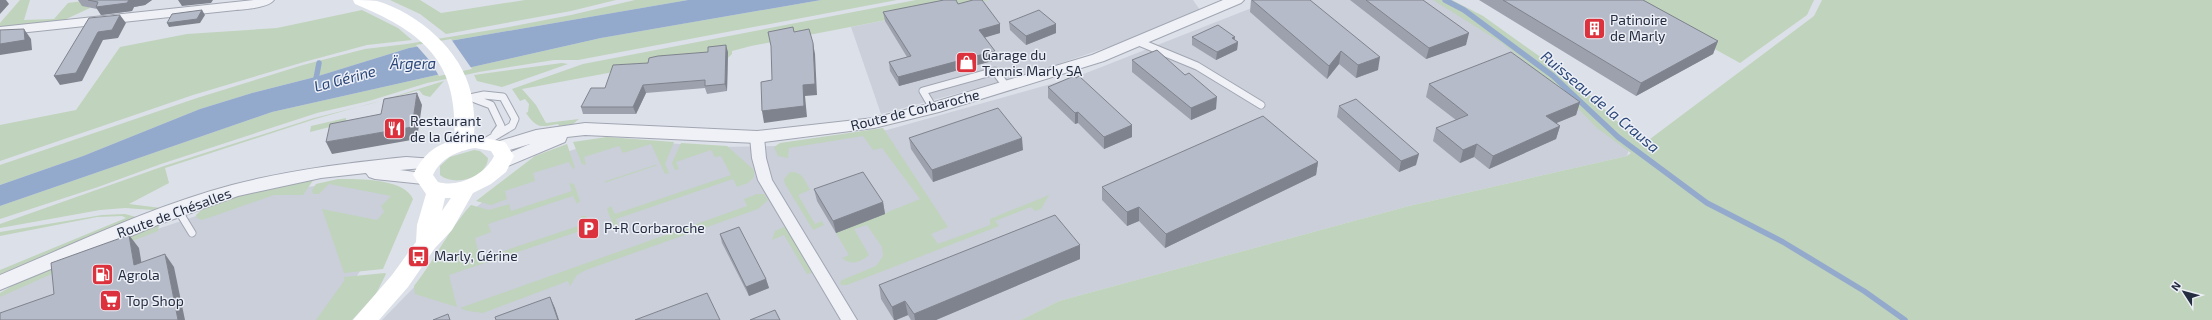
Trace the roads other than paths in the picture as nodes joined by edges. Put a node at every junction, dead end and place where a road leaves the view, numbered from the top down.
1 (268, 0) edge
2 (361, 0) edge
3 (1236, 0) edge
4 (0, 31) edge
5 (1139, 42) junction
6 (463, 92) junction
7 (1261, 105) dead end
8 (757, 137) junction
9 (464, 143) junction
10 (495, 147) junction
11 (430, 177) junction
12 (464, 189) junction
13 (178, 210) junction
14 (192, 234) dead end
15 (427, 243) junction
16 (0, 283) edge
17 (365, 320) edge
18 (849, 320) edge

1 - 4 street
2 - 6 main road
3 - 5 street, Route de Corbaroche
5 - 7 lane
5 - 8 street, Route de Corbaroche
6 - 9 main road
6 - 10 lane
6 - 10 lane
8 - 10 street, Route de Corbaroche
8 - 18 street
9 - 10 main road
9 - 11 main road
10 - 12 main road
11 - 12 main road
11 - 13 street, Route de Chésalles
11 - 15 main road
12 - 15 main road
13 - 14 lane
13 - 16 street, Route de Chésalles
15 - 17 main road

